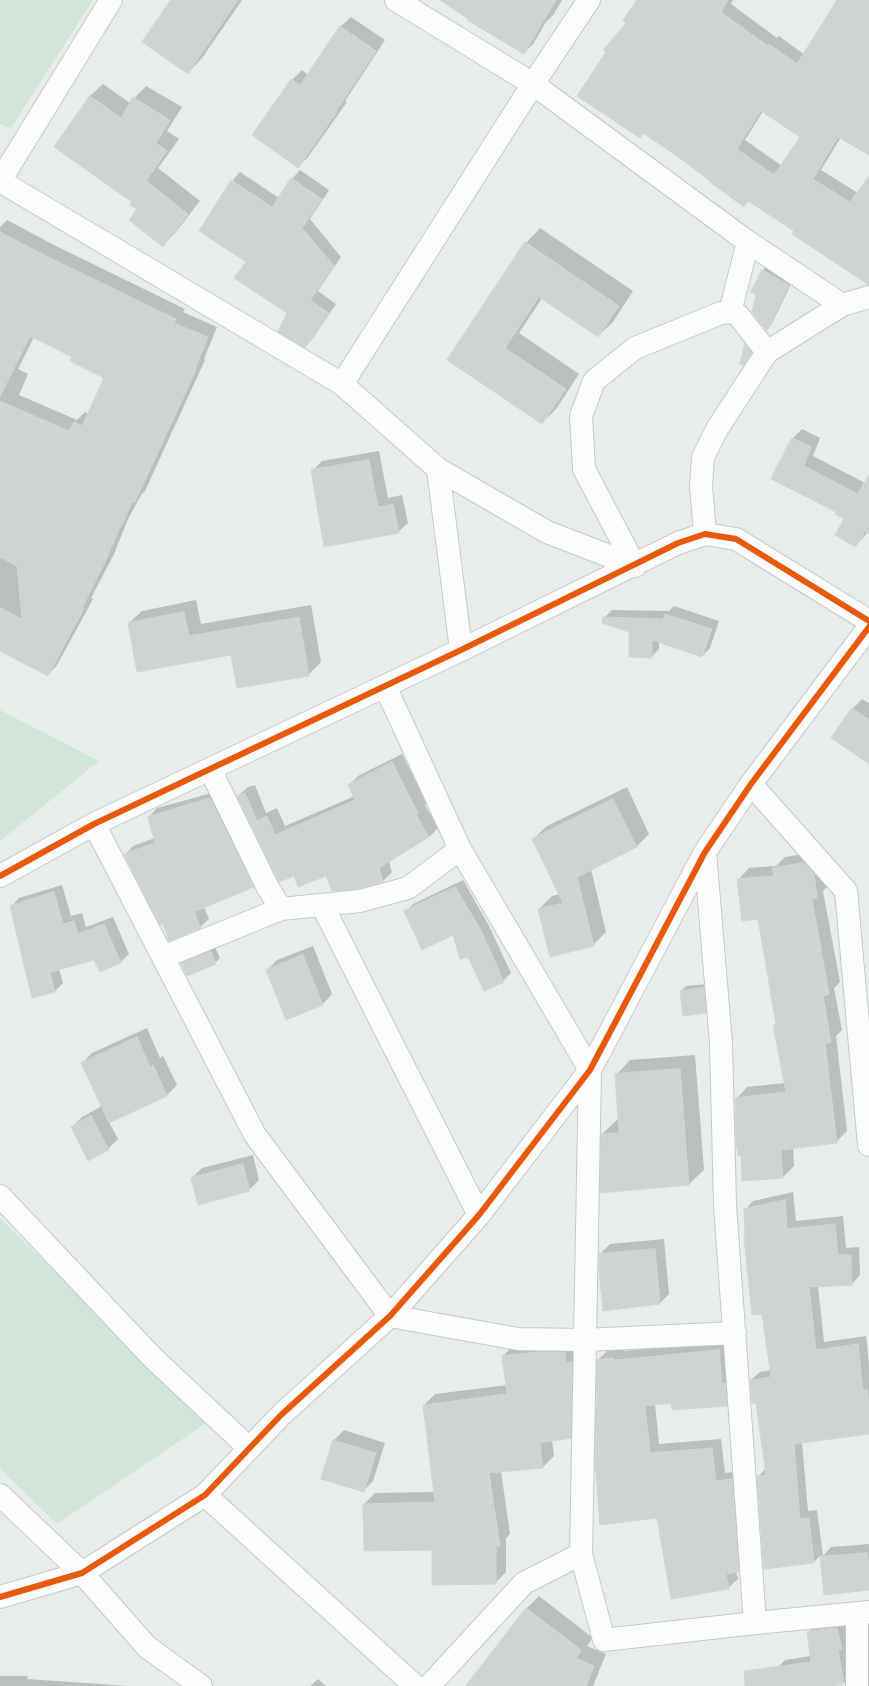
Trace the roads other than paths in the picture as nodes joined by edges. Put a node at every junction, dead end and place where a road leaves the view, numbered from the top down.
1 (111, 0) edge
2 (396, 0) edge
3 (589, 0) edge
4 (533, 84) junction
5 (0, 181) edge
6 (748, 242) junction
7 (869, 296) edge
8 (842, 305) junction
9 (730, 312) junction
10 (767, 352) junction
11 (342, 384) junction
12 (438, 469) junction
13 (705, 534) junction
14 (635, 566) junction
15 (869, 621) edge
16 (869, 627) edge
17 (461, 650) junction
18 (385, 686) junction
19 (210, 769) junction
20 (751, 784) junction
21 (94, 824) junction
22 (460, 848) junction
23 (705, 852) junction
24 (0, 876) edge
25 (322, 905) junction
26 (281, 909) junction
27 (163, 957) junction
28 (590, 1070) junction
29 (869, 1145) edge
30 (0, 1196) edge
31 (479, 1215) junction
32 (390, 1316) junction
33 (735, 1333) junction
34 (585, 1340) junction
35 (249, 1448) junction
36 (0, 1495) edge
37 (205, 1495) junction
38 (581, 1554) junction
39 (82, 1573) junction
40 (0, 1597) edge
41 (863, 1612) edge
42 (755, 1623) junction
43 (201, 1686) edge
44 (415, 1686) edge
45 (428, 1686) edge
46 (857, 1686) edge

1 - 5 street
2 - 4 street
3 - 4 street
4 - 6 street
4 - 11 street
5 - 11 street
6 - 8 street
6 - 9 street
7 - 8 street
8 - 10 street
9 - 10 street
9 - 14 street
10 - 13 street
11 - 12 street
12 - 14 street
12 - 17 street
13 - 14 street
13 - 15 street
14 - 17 street
16 - 20 street
17 - 18 street
18 - 19 street
18 - 22 street
19 - 21 street
19 - 26 street
20 - 23 street
20 - 29 street
21 - 24 street
21 - 27 street
22 - 25 street
22 - 28 street
23 - 28 street
23 - 33 street
25 - 26 street
25 - 31 street
26 - 27 street
27 - 32 street
28 - 31 street
28 - 34 street
30 - 35 street
31 - 32 street
32 - 34 street
32 - 35 street
33 - 34 street
33 - 42 street
34 - 38 street
35 - 37 street
36 - 39 street
37 - 39 street
37 - 44 street
38 - 42 street
38 - 45 street
39 - 40 street
39 - 43 street
41 - 42 street
41 - 46 street

